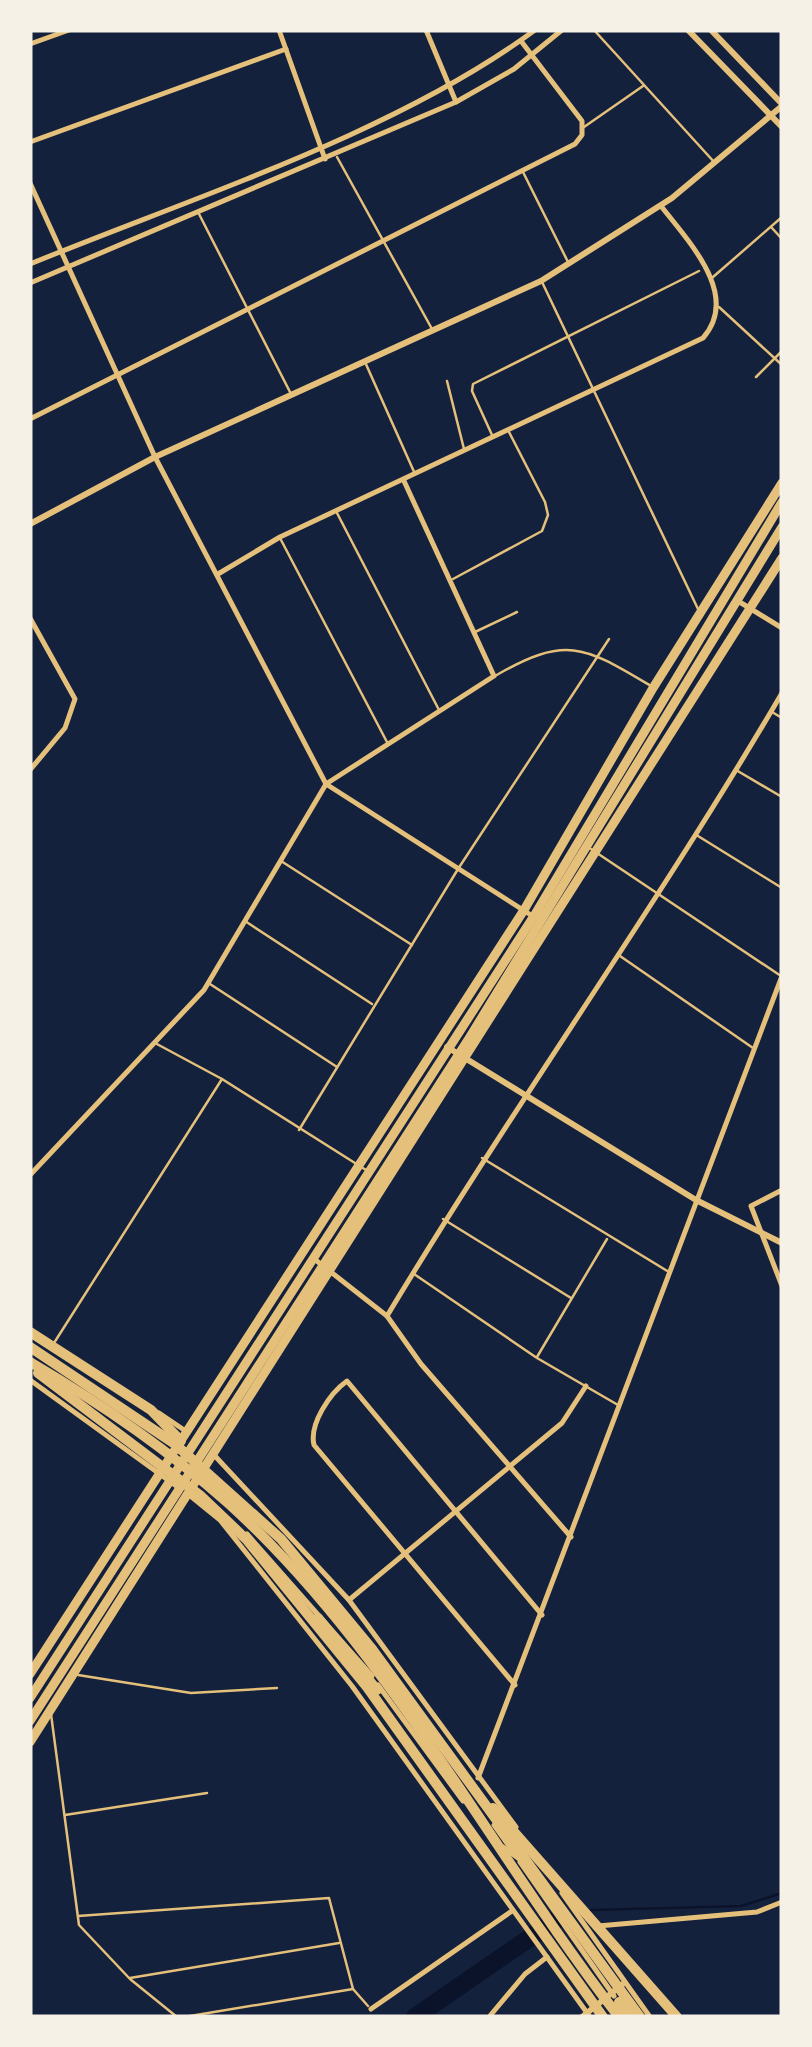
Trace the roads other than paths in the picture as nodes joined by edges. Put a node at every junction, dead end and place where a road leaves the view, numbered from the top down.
1 (69, 30) edge
2 (279, 30) edge
3 (426, 30) edge
4 (535, 30) edge
5 (562, 30) edge
6 (594, 30) edge
7 (688, 30) edge
8 (711, 30) edge
9 (520, 40) junction
10 (30, 44) edge
11 (286, 49) junction
12 (532, 56) junction
13 (449, 85) junction
14 (644, 85) junction
15 (456, 102) junction
16 (782, 105) edge
17 (771, 116) junction
18 (782, 127) edge
19 (583, 128) junction
20 (30, 142) edge
21 (320, 146) junction
22 (336, 156) junction
23 (326, 160) junction
24 (716, 164) junction
25 (522, 172) junction
26 (30, 184) edge
27 (661, 206) junction
28 (197, 212) junction
29 (782, 216) edge
30 (771, 227) junction
31 (782, 239) edge
32 (385, 240) junction
33 (62, 250) junction
34 (30, 264) edge
35 (569, 264) junction
36 (69, 266) junction
37 (698, 272) dead end
38 (712, 278) junction
39 (542, 281) junction
40 (30, 282) edge
41 (718, 306) junction
42 (248, 310) junction
43 (432, 330) junction
44 (568, 335) junction
45 (782, 351) edge
46 (776, 358) junction
47 (365, 361) junction
48 (782, 365) edge
49 (118, 376) junction
50 (756, 377) dead end
51 (447, 381) dead end
52 (594, 389) junction
53 (291, 393) junction
54 (30, 419) edge
55 (508, 429) junction
56 (492, 436) junction
57 (464, 450) junction
58 (155, 457) junction
59 (415, 475) junction
60 (404, 480) junction
61 (782, 482) edge
62 (782, 502) edge
63 (336, 512) junction
64 (30, 524) edge
65 (782, 527) edge
66 (280, 537) junction
67 (782, 558) edge
68 (218, 574) junction
69 (449, 581) junction
70 (738, 601) junction
71 (750, 608) junction
72 (517, 612) dead end
73 (701, 616) junction
74 (31, 622) edge
75 (782, 628) edge
76 (706, 629) junction
77 (473, 633) junction
78 (609, 638) dead end
79 (599, 655) junction
80 (494, 676) junction
81 (653, 688) junction
82 (782, 693) edge
83 (663, 694) junction
84 (440, 711) junction
85 (771, 711) junction
86 (782, 718) edge
87 (388, 744) junction
88 (735, 769) junction
89 (30, 770) edge
90 (326, 784) junction
91 (782, 798) edge
92 (695, 834) junction
93 (587, 846) junction
94 (597, 853) junction
95 (280, 860) junction
96 (458, 868) junction
97 (782, 888) edge
98 (656, 895) junction
99 (537, 919) junction
100 (244, 920) junction
101 (412, 945) junction
102 (619, 955) junction
103 (782, 976) edge
104 (208, 983) junction
105 (374, 1005) junction
106 (153, 1042) junction
107 (439, 1043) junction
108 (754, 1048) junction
109 (458, 1054) junction
110 (337, 1067) junction
111 (222, 1079) junction
112 (525, 1096) junction
113 (299, 1130) junction
114 (482, 1158) junction
115 (362, 1168) junction
116 (30, 1175) edge
117 (381, 1181) junction
118 (782, 1190) edge
119 (696, 1200) junction
120 (443, 1219) junction
121 (763, 1237) junction
122 (608, 1238) junction
123 (782, 1243) edge
124 (307, 1255) junction
125 (321, 1263) junction
126 (331, 1271) junction
127 (670, 1272) junction
128 (413, 1274) junction
129 (782, 1286) edge
130 (571, 1298) junction
131 (388, 1316) junction
132 (30, 1332) edge
133 (53, 1344) junction
134 (30, 1347) edge
135 (536, 1358) junction
136 (30, 1364) edge
137 (30, 1380) edge
138 (586, 1386) junction
139 (619, 1406) junction
140 (191, 1435) junction
141 (205, 1446) junction
142 (215, 1456) junction
143 (206, 1467) junction
144 (508, 1468) junction
145 (163, 1476) junction
146 (178, 1486) junction
147 (190, 1496) junction
148 (252, 1496) junction
149 (456, 1510) junction
150 (216, 1517) junction
151 (571, 1538) junction
152 (405, 1551) junction
153 (257, 1554) dead end
154 (268, 1564) dead end
155 (348, 1600) junction
156 (542, 1615) junction
157 (30, 1674) edge
158 (72, 1674) junction
159 (516, 1685) junction
160 (277, 1688) dead end
161 (30, 1698) edge
162 (42, 1700) junction
163 (50, 1710) junction
164 (30, 1721) edge
165 (432, 1734) junction
166 (30, 1742) edge
167 (479, 1777) junction
168 (470, 1791) junction
169 (207, 1793) dead end
170 (463, 1802) junction
171 (65, 1815) junction
172 (470, 1854) junction
173 (541, 1862) junction
174 (521, 1863) junction
175 (782, 1902) edge
176 (512, 1910) junction
177 (78, 1916) junction
178 (586, 1927) junction
179 (561, 1930) junction
180 (341, 1943) junction
181 (547, 1957) junction
182 (130, 1978) junction
183 (624, 1983) junction
184 (353, 1989) junction
185 (616, 1998) junction
186 (371, 2009) joint
187 (586, 2016) edge
188 (177, 2017) edge
189 (184, 2017) edge
190 (489, 2017) edge
191 (602, 2017) edge
192 (619, 2017) edge
193 (630, 2017) edge
194 (640, 2017) edge
195 (650, 2017) edge
196 (678, 2017) edge

1 - 10 street
2 - 11 street
3 - 13 street
4 - 9 street
5 - 12 street
6 - 14 lane
7 - 17 street
8 - 16 street
9 - 12 street
9 - 13 street
11 - 20 street
11 - 21 street
12 - 15 street
12 - 19 street
13 - 15 street
13 - 21 street
14 - 19 lane
14 - 24 lane
15 - 22 street
16 - 17 street
17 - 18 street
17 - 24 street
19 - 25 street
21 - 23 street
21 - 33 street
22 - 23 street
22 - 32 lane
23 - 28 street
24 - 27 street
25 - 32 street
25 - 35 lane
26 - 33 street
27 - 35 street
27 - 38 street
28 - 36 street
28 - 42 lane
29 - 30 lane
30 - 31 lane
30 - 38 lane
32 - 42 street
32 - 43 lane
33 - 34 street
33 - 36 street
35 - 39 street
36 - 40 street
36 - 49 street
37 - 44 lane
38 - 41 street
39 - 43 street
39 - 44 lane
41 - 46 lane
41 - 52 street
42 - 49 street
42 - 53 lane
43 - 47 street
44 - 52 lane
44 - 56 lane
45 - 46 lane
46 - 48 lane
46 - 50 lane
47 - 53 street
47 - 59 lane
49 - 54 street
49 - 58 street
51 - 57 lane
52 - 55 street
52 - 73 lane
53 - 58 street
55 - 56 street
55 - 69 lane
56 - 57 street
57 - 59 street
58 - 64 street
58 - 68 street
59 - 60 street
60 - 63 street
60 - 69 street
61 - 73 main road
62 - 76 main road
63 - 66 street
63 - 84 lane
65 - 70 main road
66 - 68 street
66 - 87 lane
67 - 71 main road
68 - 90 street
69 - 77 street
70 - 71 street
70 - 93 main road
71 - 75 street
71 - 94 main road
72 - 77 lane
73 - 76 lane
73 - 81 main road
74 - 89 street
76 - 83 main road
77 - 80 street
78 - 79 lane
79 - 80 lane
79 - 81 lane
79 - 96 lane
80 - 84 street
81 - 83 lane
81 - 99 main road
82 - 85 street
83 - 99 main road
84 - 87 street
85 - 86 lane
85 - 88 street
87 - 90 street
88 - 91 lane
88 - 92 street
90 - 95 street
90 - 96 street
92 - 97 lane
92 - 98 street
93 - 94 lane
93 - 99 main road
94 - 98 lane
94 - 99 main road
95 - 100 street
95 - 101 lane
96 - 99 street
96 - 101 lane
98 - 102 street
98 - 103 lane
99 - 107 main road
99 - 109 main road
99 - 109 main road
100 - 104 street
100 - 105 lane
101 - 105 lane
102 - 108 lane
102 - 112 street
103 - 108 street
104 - 106 street
104 - 110 lane
105 - 110 lane
106 - 111 lane
106 - 116 street
107 - 109 street
107 - 115 main road
108 - 119 street
109 - 112 street
109 - 115 main road
109 - 117 main road
110 - 113 lane
111 - 113 lane
111 - 133 lane
112 - 114 street
112 - 119 street
113 - 115 lane
114 - 120 street
114 - 122 lane
115 - 117 lane
115 - 124 main road
117 - 125 main road
117 - 126 main road
118 - 121 street
119 - 121 street
119 - 127 street
120 - 128 street
120 - 130 lane
121 - 123 street
121 - 129 street
122 - 127 lane
122 - 130 lane
124 - 125 street
124 - 140 main road
125 - 126 street
125 - 141 main road
126 - 131 street
126 - 142 main road
127 - 139 street
128 - 131 street
128 - 135 lane
130 - 135 lane
131 - 144 street
132 - 133 street
132 - 143 highway
133 - 140 street
134 - 143 highway
135 - 138 lane
136 - 179 highway
136 - 191 highway
137 - 145 street
138 - 139 lane
138 - 144 street
139 - 151 street
140 - 141 street
140 - 145 main road
141 - 142 street
141 - 146 main road
142 - 147 main road
142 - 148 street
143 - 165 highway
144 - 149 street
144 - 151 street
145 - 146 street
145 - 157 main road
145 - 161 main road
146 - 147 street
146 - 162 main road
147 - 150 street
147 - 158 main road
148 - 150 street
148 - 155 street
149 - 152 street
149 - 152 street
149 - 156 street
150 - 153 highway
150 - 170 street
150 - 172 street
151 - 156 street
152 - 155 street
152 - 159 street
154 - 179 highway
155 - 167 street
156 - 159 street
158 - 160 lane
158 - 163 main road
159 - 167 street
162 - 163 lane
162 - 164 main road
163 - 166 main road
163 - 171 lane
165 - 194 highway
165 - 196 highway
167 - 168 street
167 - 173 street
168 - 170 street
168 - 174 street
169 - 171 lane
170 - 172 street
170 - 174 street
171 - 177 lane
172 - 176 street
173 - 174 street
173 - 178 street
174 - 179 street
175 - 178 street
176 - 181 street
176 - 186 street
177 - 180 lane
177 - 182 lane
178 - 183 street
179 - 185 street
179 - 192 highway
180 - 182 lane
180 - 184 lane
181 - 187 street
181 - 190 street
182 - 188 lane
183 - 185 street
183 - 195 street
184 - 186 lane
184 - 189 lane
185 - 187 street
185 - 193 highway

